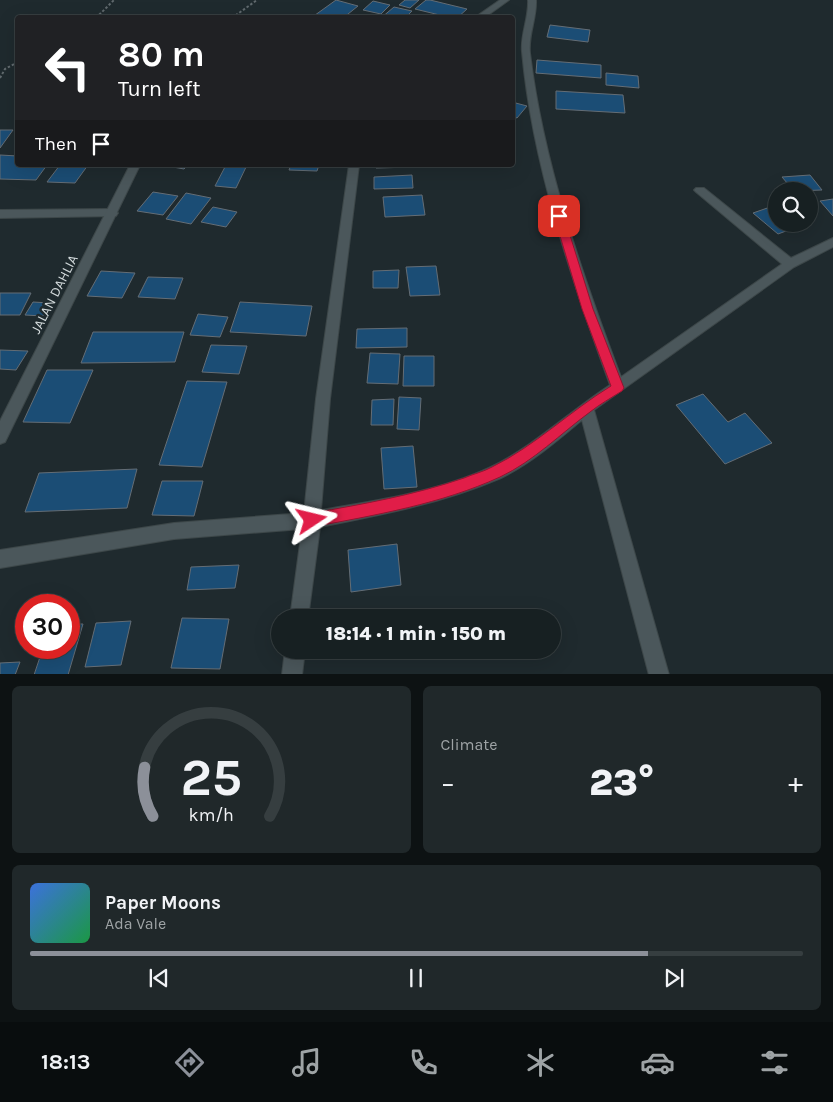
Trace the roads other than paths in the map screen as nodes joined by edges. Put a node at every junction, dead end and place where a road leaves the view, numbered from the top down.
1 (504, 0) edge
2 (532, 0) edge
3 (482, 15) edge
4 (135, 167) edge
5 (354, 167) edge
6 (700, 190) dead end
7 (112, 213) junction
8 (0, 214) edge
9 (833, 242) edge
10 (790, 264) junction
11 (618, 388) junction
12 (586, 408) junction
13 (0, 437) edge
14 (312, 520) junction
15 (0, 559) edge
16 (300, 609) edge
17 (294, 659) edge
18 (292, 674) edge
19 (659, 674) edge

1 - 3 street
2 - 11 street
4 - 7 street, JALAN DAHLIA
5 - 14 street
6 - 10 street
7 - 8 street
7 - 13 street, JALAN DAHLIA
9 - 10 street
10 - 11 street
11 - 12 street
12 - 14 street
12 - 19 street
14 - 15 street
14 - 16 street
17 - 18 street

